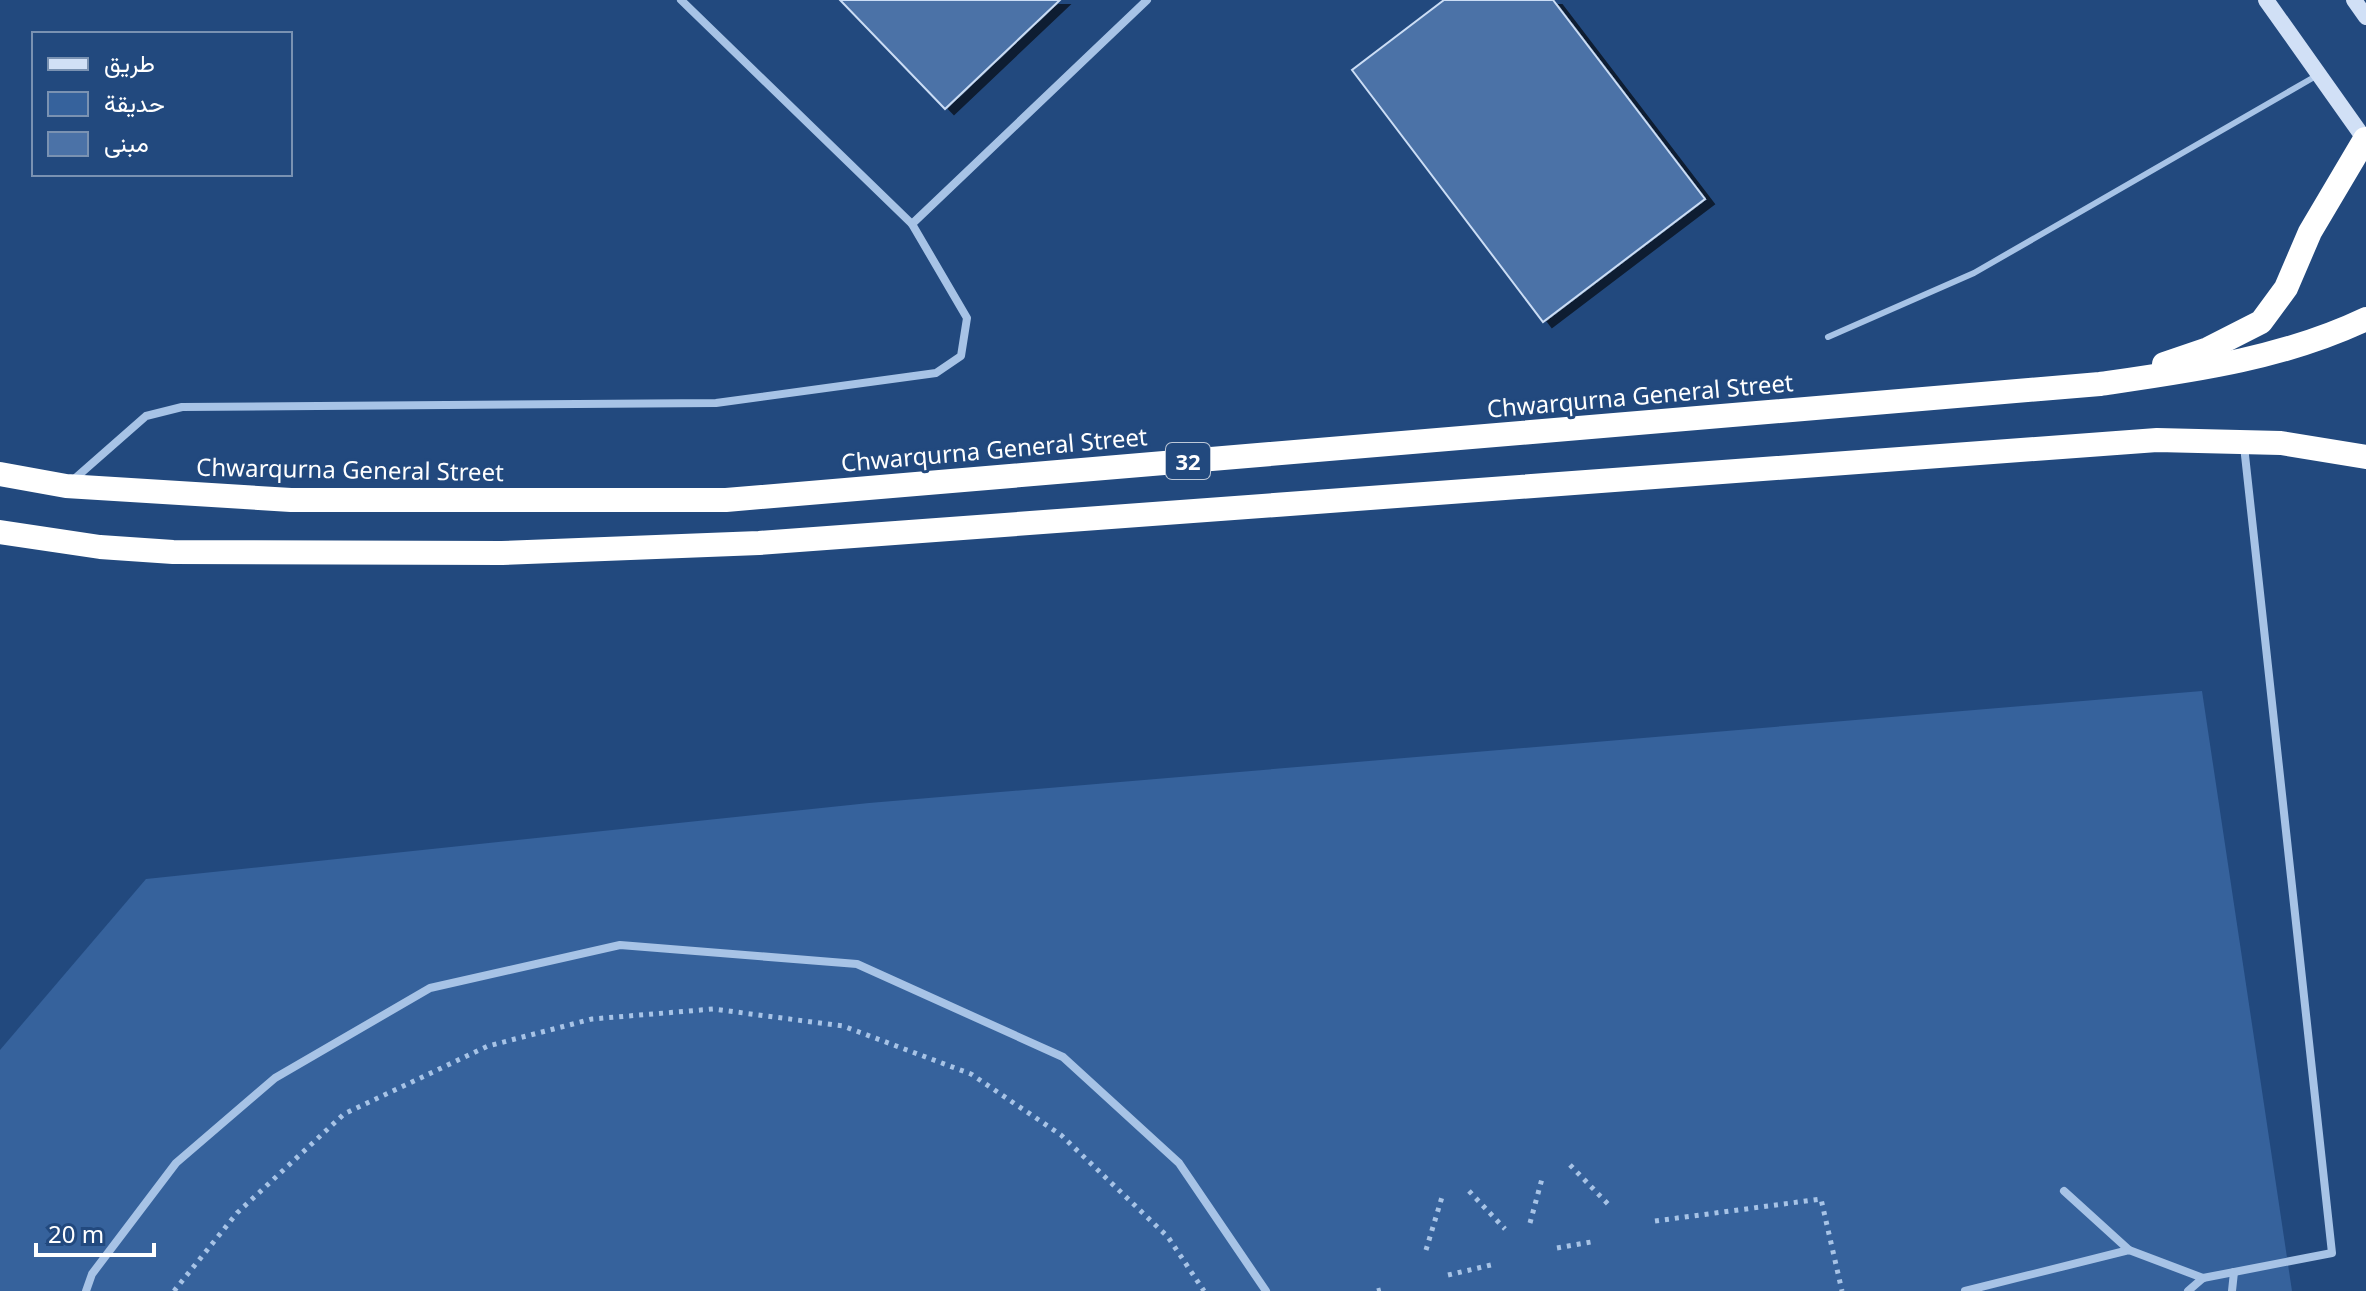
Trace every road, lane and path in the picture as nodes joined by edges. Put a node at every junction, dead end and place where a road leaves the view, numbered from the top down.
1 (681, 0) edge
2 (1147, 0) edge
3 (2266, 0) edge
4 (2354, 0) edge
5 (2366, 17) edge
6 (2319, 74) junction
7 (2365, 140) edge
8 (912, 224) junction
9 (2366, 319) edge
10 (1828, 337) dead end
11 (2100, 384) junction
12 (2244, 441) junction
13 (2366, 457) edge
14 (0, 474) edge
15 (66, 486) junction
16 (0, 532) edge
17 (1570, 1165) dead end
18 (1543, 1175) dead end
19 (1469, 1191) dead end
20 (2064, 1191) dead end
21 (1442, 1197) dead end
22 (1608, 1204) dead end
23 (1655, 1221) dead end
24 (1530, 1223) dead end
25 (1505, 1229) dead end
26 (1591, 1242) dead end
27 (1557, 1248) dead end
28 (1426, 1250) dead end
29 (2129, 1250) junction
30 (1491, 1265) dead end
31 (2234, 1272) junction
32 (1448, 1275) dead end
33 (2203, 1278) junction
34 (86, 1291) edge
35 (174, 1291) edge
36 (1204, 1291) edge
37 (1266, 1291) edge
38 (1842, 1291) edge
39 (1965, 1291) edge
40 (2188, 1291) edge
41 (2232, 1291) edge

1 - 8 street
2 - 8 street
3 - 6 street
4 - 5 street
6 - 7 street
6 - 10 lane
7 - 11 highway
8 - 15 street
9 - 11 highway, Chwarqurna General Street / 32
11 - 15 highway, Chwarqurna General Street / 32
12 - 13 highway, 32
12 - 16 highway, 32
12 - 31 street
14 - 15 highway, Chwarqurna General Street / 32
17 - 22 path
18 - 24 path
19 - 25 path
20 - 29 street
21 - 28 path
23 - 38 path
26 - 27 path
29 - 33 street
29 - 39 street
30 - 32 path
31 - 33 street
31 - 41 street
33 - 40 street
34 - 37 street
35 - 36 path

